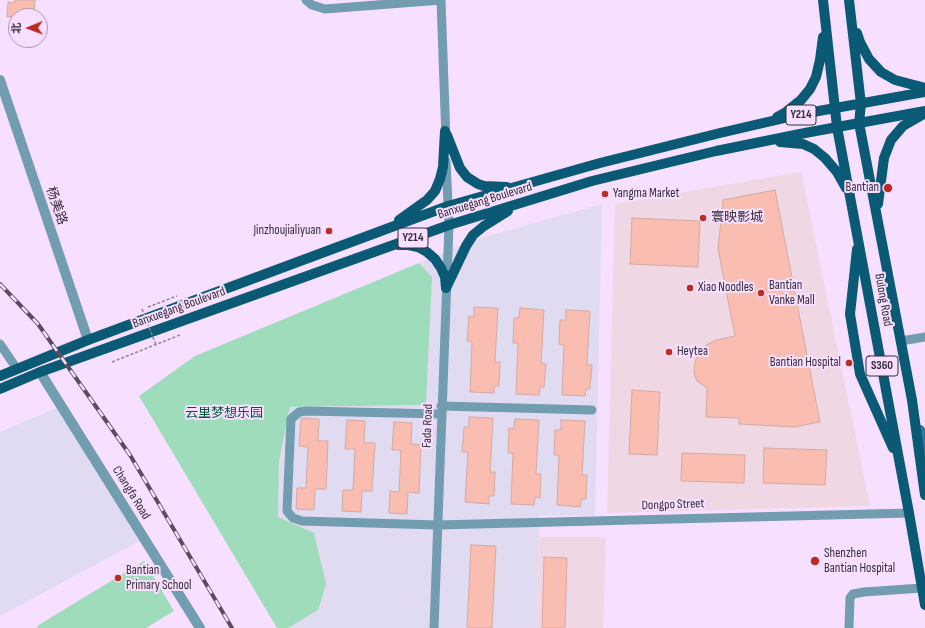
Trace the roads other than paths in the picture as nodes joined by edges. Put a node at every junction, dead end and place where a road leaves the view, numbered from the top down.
1 (306, 0) edge
2 (441, 0) edge
3 (823, 0) edge
4 (849, 0) edge
5 (850, 13) junction
6 (825, 19) junction
7 (0, 80) edge
8 (925, 88) edge
9 (925, 92) edge
10 (861, 104) junction
11 (834, 108) junction
12 (925, 113) edge
13 (768, 122) junction
14 (859, 123) junction
15 (837, 127) junction
16 (445, 131) junction
17 (754, 143) junction
18 (517, 187) junction
19 (852, 200) junction
20 (521, 203) junction
21 (448, 206) junction
22 (876, 214) junction
23 (449, 225) junction
24 (384, 230) junction
25 (858, 237) junction
26 (387, 247) junction
27 (446, 288) junction
28 (925, 337) edge
29 (88, 340) junction
30 (901, 341) junction
31 (0, 344) edge
32 (17, 369) junction
33 (40, 372) junction
34 (0, 376) edge
35 (0, 389) edge
36 (912, 400) junction
37 (441, 410) junction
38 (592, 410) dead end
39 (925, 452) edge
40 (900, 464) junction
41 (925, 495) edge
42 (910, 513) junction
43 (437, 525) junction
44 (922, 588) junction
45 (925, 605) edge
46 (200, 628) edge
47 (434, 628) edge
48 (850, 628) edge

1 - 2 street
2 - 16 street, Fada Road
3 - 6 main road, Bulong Road / S360
4 - 5 main road, Bulong Road / S360
5 - 8 main road
5 - 10 main road, Bulong Road / S360
6 - 11 main road, Bulong Road / S360
6 - 13 main road
7 - 29 street, 杨美路
9 - 10 main road, Y214
10 - 11 main road, Y214
10 - 14 main road, Bulong Road / S360
11 - 13 main road, Y214
11 - 15 main road, Bulong Road / S360
12 - 14 main road, Banxuegang Boulevard / Y214
12 - 22 main road
13 - 18 main road, Banxuegang Boulevard / Y214
14 - 15 main road, Banxuegang Boulevard / Y214
14 - 22 main road, Bulong Road / S360
15 - 17 main road, Banxuegang Boulevard / Y214
15 - 19 main road, Bulong Road / S360
16 - 18 main road
16 - 21 street, Fada Road
16 - 24 main road
17 - 19 main road
17 - 20 main road, Banxuegang Boulevard / Y214
18 - 21 main road, Banxuegang Boulevard / Y214
19 - 25 main road, Bulong Road / S360
20 - 23 main road, Banxuegang Boulevard / Y214
20 - 27 main road
21 - 23 street, Fada Road
21 - 24 main road, Banxuegang Boulevard / Y214
22 - 30 main road, Bulong Road / S360
23 - 26 main road, Banxuegang Boulevard / Y214
23 - 27 street, Fada Road
24 - 29 main road, Banxuegang Boulevard / Y214
25 - 40 main road, Bulong Road / S360
25 - 40 main road
26 - 27 main road
26 - 33 main road, Banxuegang Boulevard / Y214
27 - 37 street, Fada Road
28 - 30 street
29 - 32 main road, Banxuegang Boulevard / Y214
30 - 36 main road, Bulong Road / S360
31 - 32 street
32 - 34 main road, Banxuegang Boulevard / Y214
33 - 35 main road, Banxuegang Boulevard / Y214
33 - 46 street, Changfa Road
36 - 39 main road
36 - 41 main road, Bulong Road / S360
37 - 38 street
37 - 43 street, Fada Road
37 - 43 street, Dongpo Street
40 - 42 main road, Bulong Road / S360
42 - 43 street, Dongpo Street
42 - 44 main road, Bulong Road / S360
43 - 47 street, Fada Road
44 - 45 main road, Bulong Road / S360
44 - 48 street

